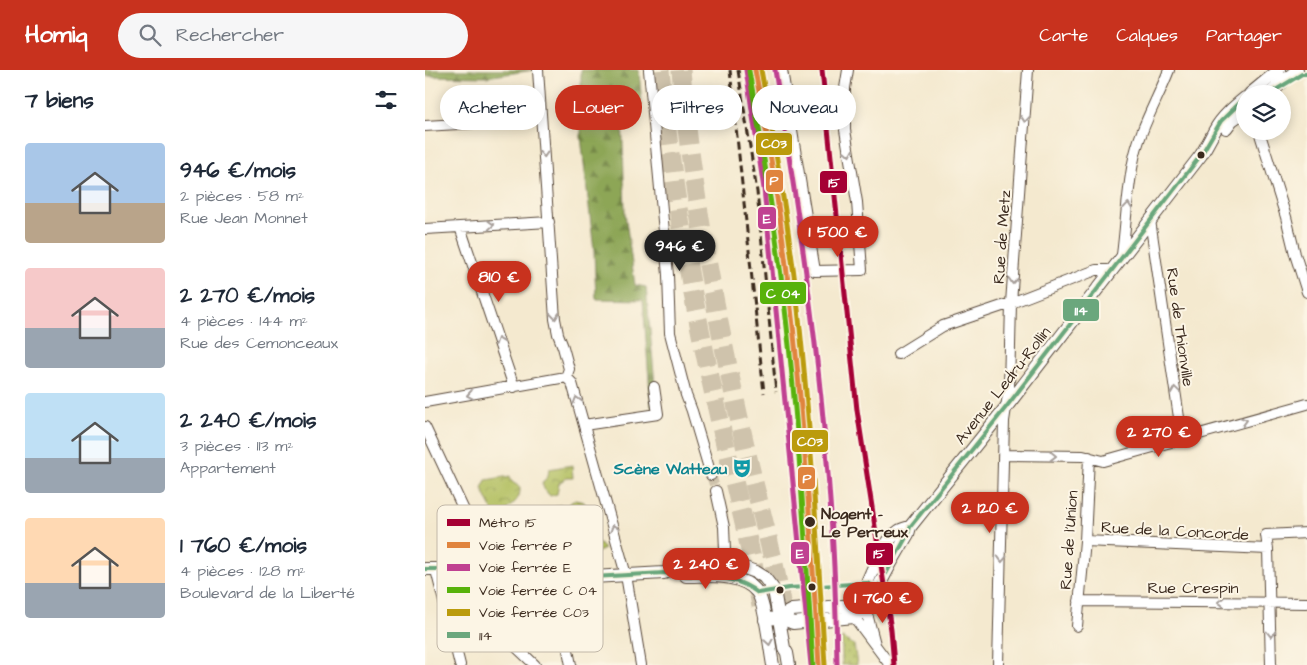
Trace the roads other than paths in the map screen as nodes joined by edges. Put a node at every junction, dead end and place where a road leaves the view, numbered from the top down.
1 (538, 70) edge
2 (649, 70) edge
3 (782, 70) edge
4 (848, 70) edge
5 (1028, 70) edge
6 (1169, 70) edge
7 (1299, 72) edge
8 (1274, 82) edge
9 (1236, 106) edge
10 (1236, 117) edge
11 (440, 125) edge
12 (425, 126) edge
13 (1262, 140) edge
14 (1209, 142) junction
15 (1150, 220) junction
16 (549, 222) junction
17 (460, 227) junction
18 (425, 230) edge
19 (1122, 255) junction
20 (1111, 270) junction
21 (1307, 292) edge
22 (1011, 303) junction
23 (898, 354) dead end
24 (566, 377) junction
25 (514, 387) junction
26 (654, 387) dead end
27 (425, 402) edge
28 (1307, 404) edge
29 (1007, 406) junction
30 (584, 425) junction
31 (425, 427) edge
32 (1182, 438) junction
33 (1005, 455) junction
34 (1089, 457) junction
35 (711, 475) tunnel mouth
36 (716, 491) tunnel mouth
37 (462, 505) edge
38 (905, 529) junction
39 (1307, 533) edge
40 (1085, 541) junction
41 (1267, 549) junction
42 (430, 570) edge
43 (726, 572) junction
44 (626, 575) junction
45 (603, 577) edge
46 (437, 592) edge
47 (1079, 601) junction
48 (1270, 602) junction
49 (1307, 603) edge
50 (858, 611) junction
51 (779, 617) junction
52 (765, 620) junction
53 (793, 623) junction
54 (1077, 626) dead end
55 (456, 652) edge
56 (521, 652) edge
57 (568, 652) edge
58 (788, 659) edge
59 (460, 665) edge
60 (535, 665) edge
61 (571, 665) edge
62 (641, 665) edge
63 (773, 665) edge
64 (890, 665) edge
65 (999, 665) edge
66 (1271, 665) edge

1 -> 16 street
2 - 35 street
4 -> 3 street
5 -> 22 street, Rue de Metz
19 -> 6 street
7 - 8 street
9 - 14 street, Avenue Ledru-Rollin
10 - 14 street, Avenue Ledru-Rollin
11 - 12 street
13 - 21 street
14 - 15 street, Avenue Ledru-Rollin
15 - 19 street, Avenue Ledru-Rollin
32 -> 15 street, Rue de Thionville
17 -> 16 street
16 -> 24 street
17 - 18 street
25 -> 17 street
19 - 20 street, Avenue Ledru-Rollin
20 - 22 street
20 - 29 street, Avenue Ledru-Rollin
22 - 23 street
22 - 29 street, Rue de Metz
24 - 25 street
30 -> 24 street
25 -> 27 street
26 - 30 street
32 -> 28 street
29 - 33 street, Rue de Metz
29 - 38 street, Avenue Ledru-Rollin
44 -> 30 street
31 - 37 street
32 - 34 street
33 -> 34 street
33 -> 65 street, Rue de Metz
34 - 40 street, Rue de l'Union
36 - 43 street
38 - 50 street, Avenue Ledru-Rollin
38 - 50 street, Avenue Ledru-Rollin
39 - 41 street
40 - 41 street, Rue de la Concorde
40 - 47 street, Rue de l'Union
41 - 48 street, Rue de la Concorde
42 - 46 street
43 - 44 street
43 - 51 street
43 - 52 street
44 - 45 street
44 - 62 street
48 -> 47 street, Rue Crespin
47 - 54 street, Rue de l'Union
48 - 49 street, Rue Crespin
48 -> 66 street, Rue de la Concorde
50 - 51 street
50 - 53 street
50 - 64 street
51 - 52 street
51 - 53 street
51 - 58 street
52 -> 63 street
53 - 58 street
55 - 59 street
56 - 60 street
57 - 61 street

